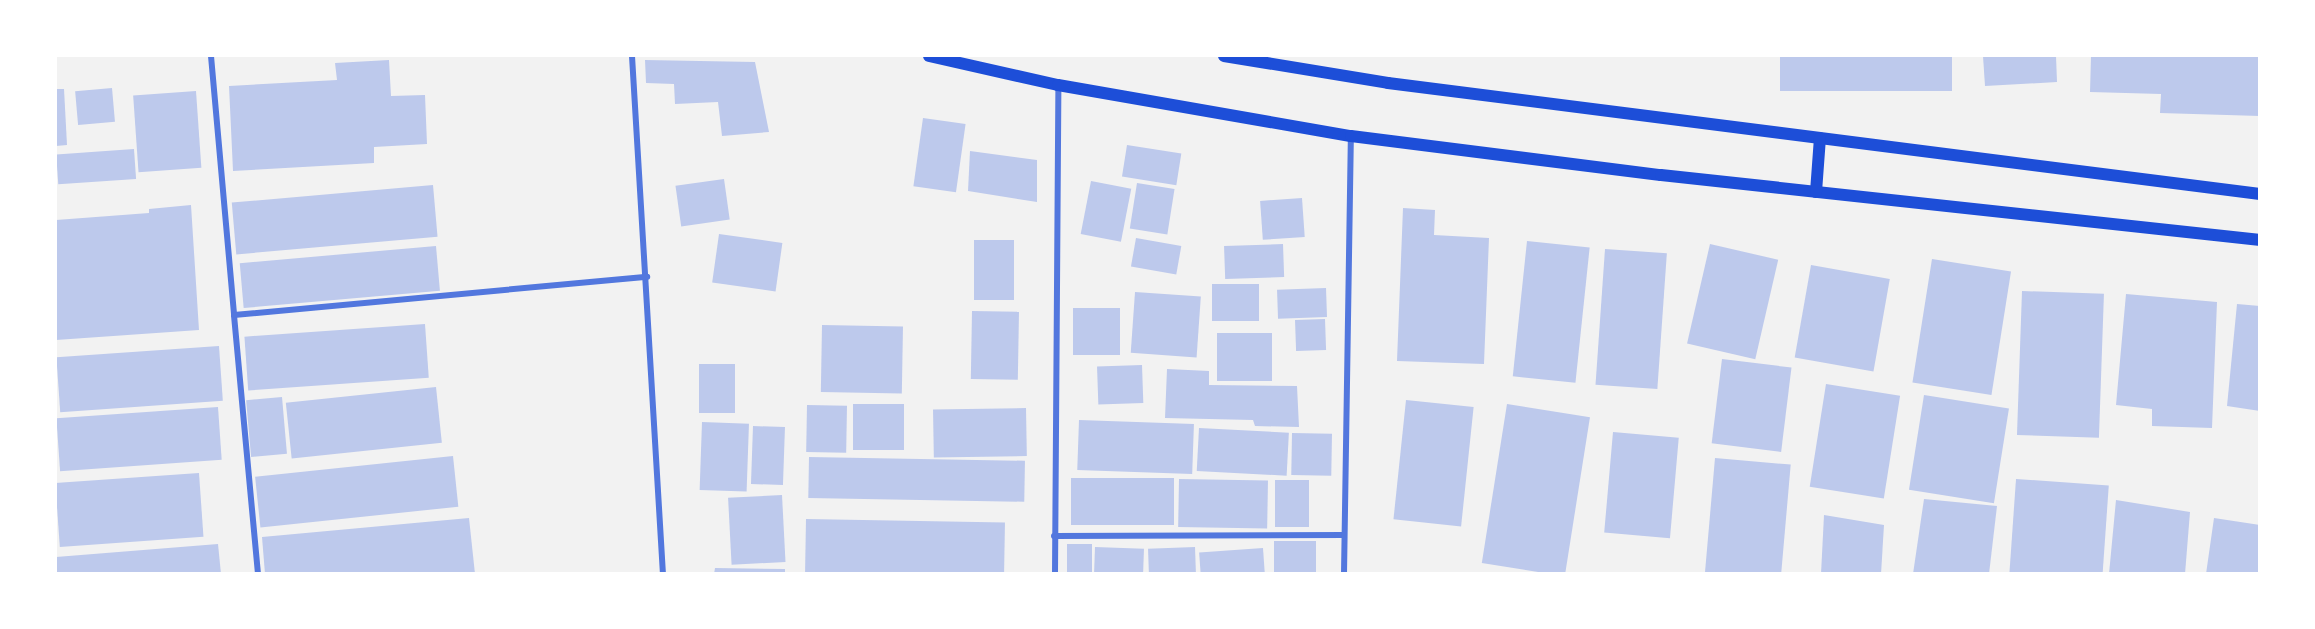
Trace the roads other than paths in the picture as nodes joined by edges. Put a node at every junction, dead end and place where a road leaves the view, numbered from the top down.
1 (211, 56) edge
2 (632, 56) edge
3 (929, 56) edge
4 (1224, 56) edge
5 (1058, 85) junction
6 (1351, 136) junction
7 (1820, 138) junction
8 (1816, 192) junction
9 (2259, 194) edge
10 (2259, 240) edge
11 (647, 277) junction
12 (234, 315) junction
13 (1344, 535) junction
14 (1054, 536) junction
15 (258, 573) edge
16 (663, 573) edge
17 (1055, 573) edge
18 (1344, 573) edge

1 - 12 street
2 - 11 street
3 - 5 main road
4 - 7 main road
5 - 6 main road
5 - 14 street
6 - 8 main road
6 - 13 street
7 - 8 main road
7 - 9 main road
8 - 10 main road
11 - 12 street
11 - 16 street
12 - 15 street
13 - 14 street
13 - 18 street
14 - 17 street

